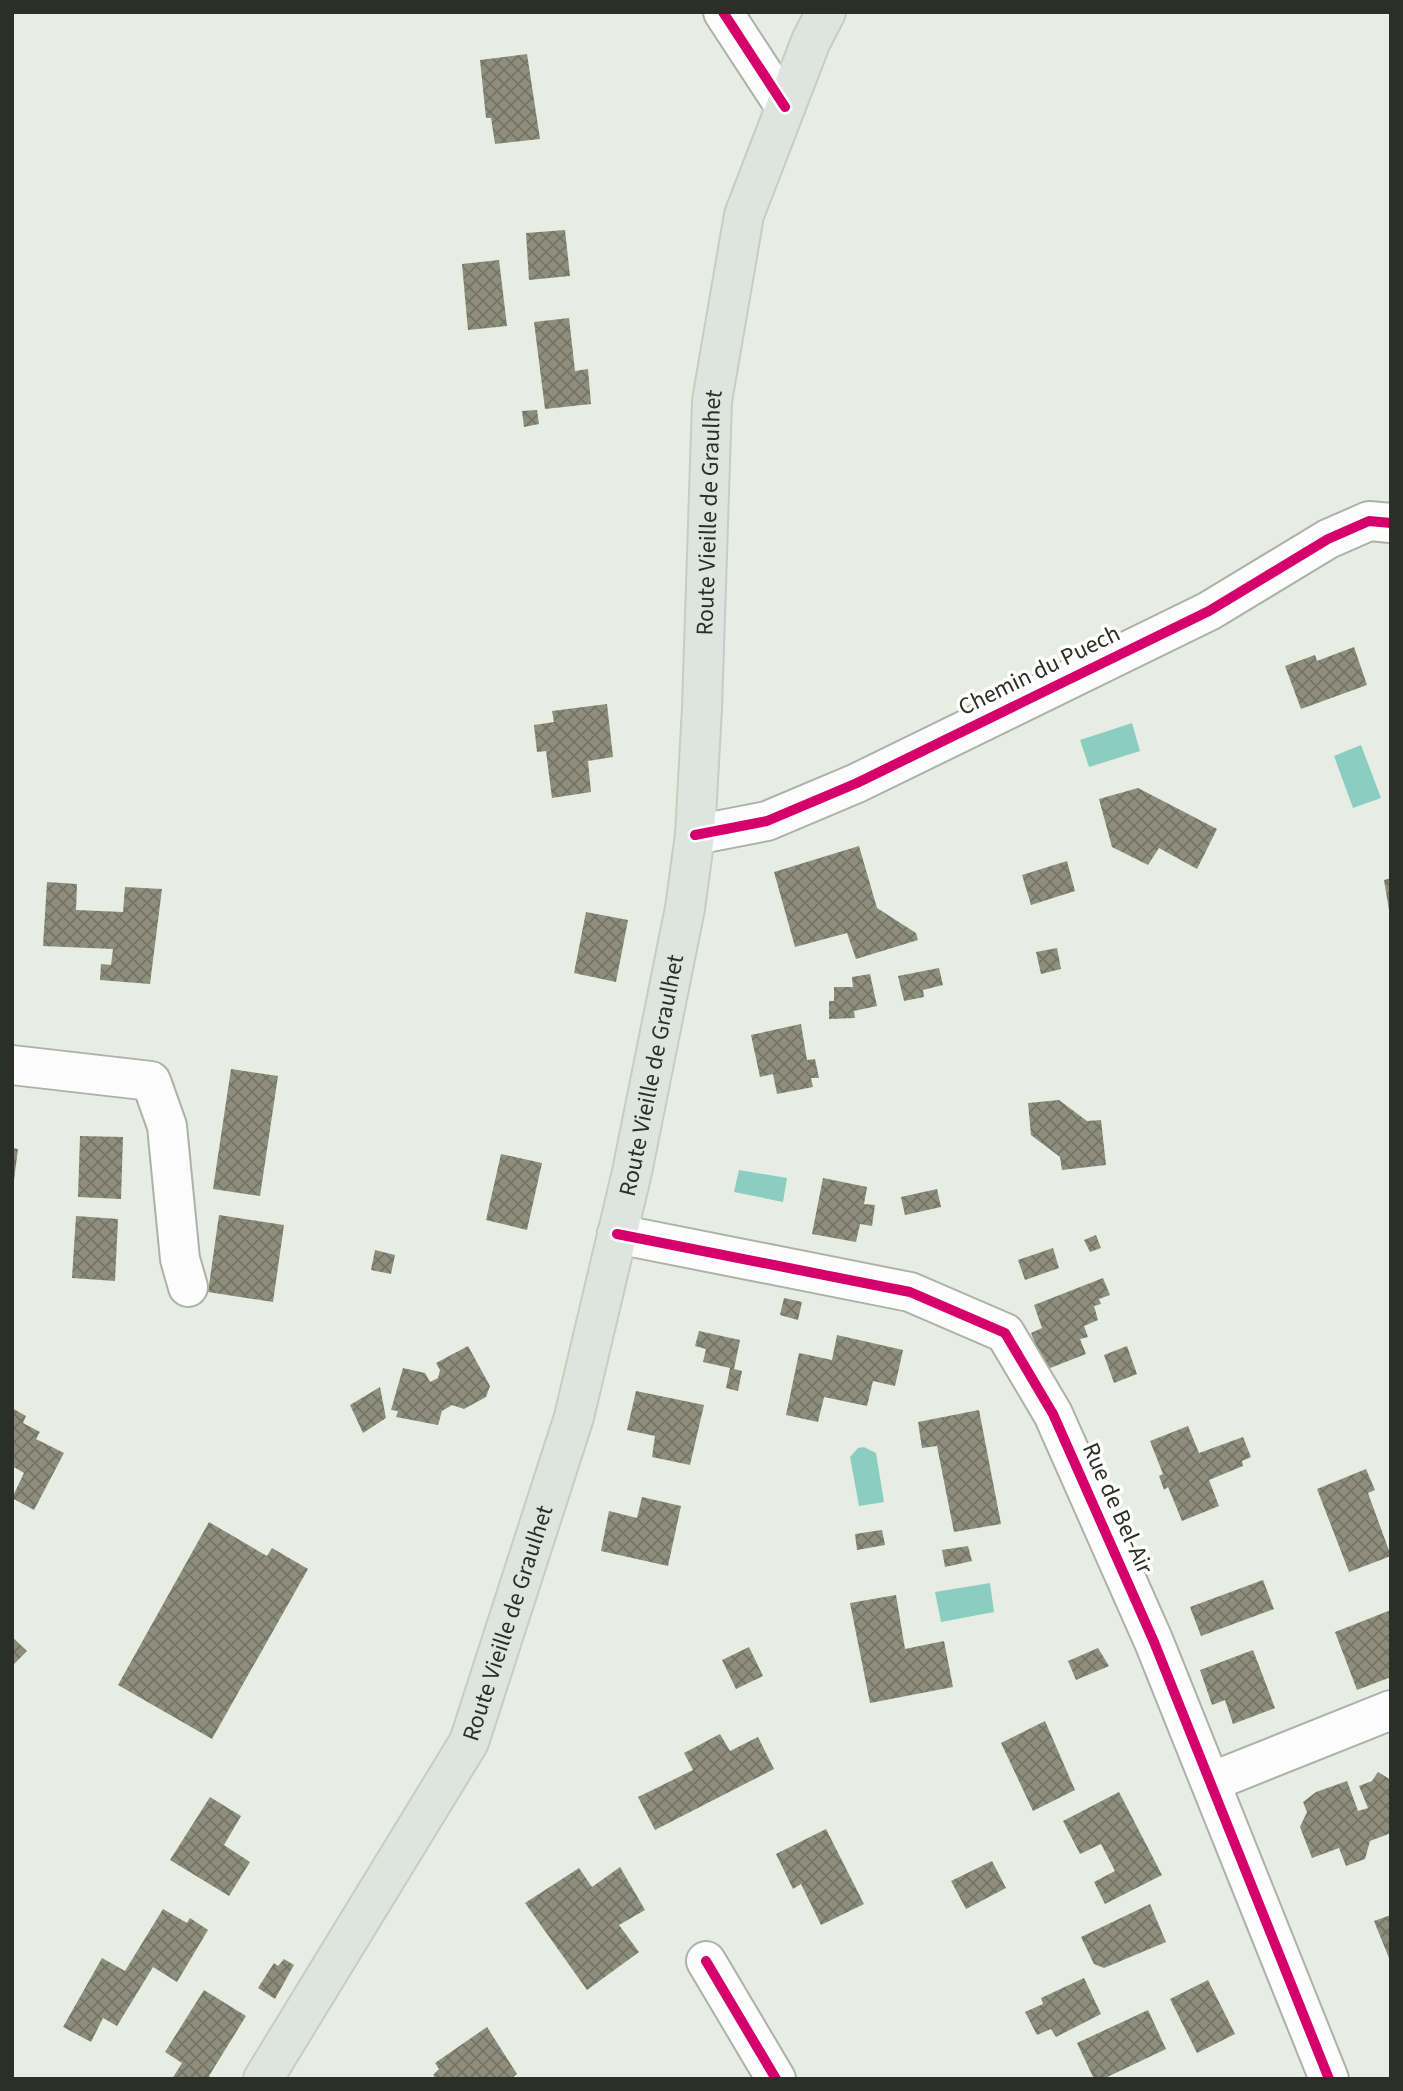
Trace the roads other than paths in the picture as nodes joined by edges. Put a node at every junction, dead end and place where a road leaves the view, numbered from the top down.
1 (723, 12) edge
2 (827, 12) edge
3 (785, 107) junction
4 (1391, 523) edge
5 (695, 835) junction
6 (12, 1065) edge
7 (617, 1234) junction
8 (188, 1287) dead end
9 (1391, 1710) edge
10 (1211, 1782) junction
11 (706, 1961) dead end
12 (263, 2079) edge
13 (776, 2079) edge
14 (1329, 2079) edge

1 - 3 street
2 - 3 main road, Route Vieille de Graulhet
3 - 5 main road, Route Vieille de Graulhet
4 - 5 street, Chemin du Puech
5 - 7 main road, Route Vieille de Graulhet
6 - 8 street
7 - 10 street, Rue de Bel-Air
7 - 12 main road, Route Vieille de Graulhet
9 - 10 street
10 - 14 street, Rue de Bel-Air
11 - 13 street

